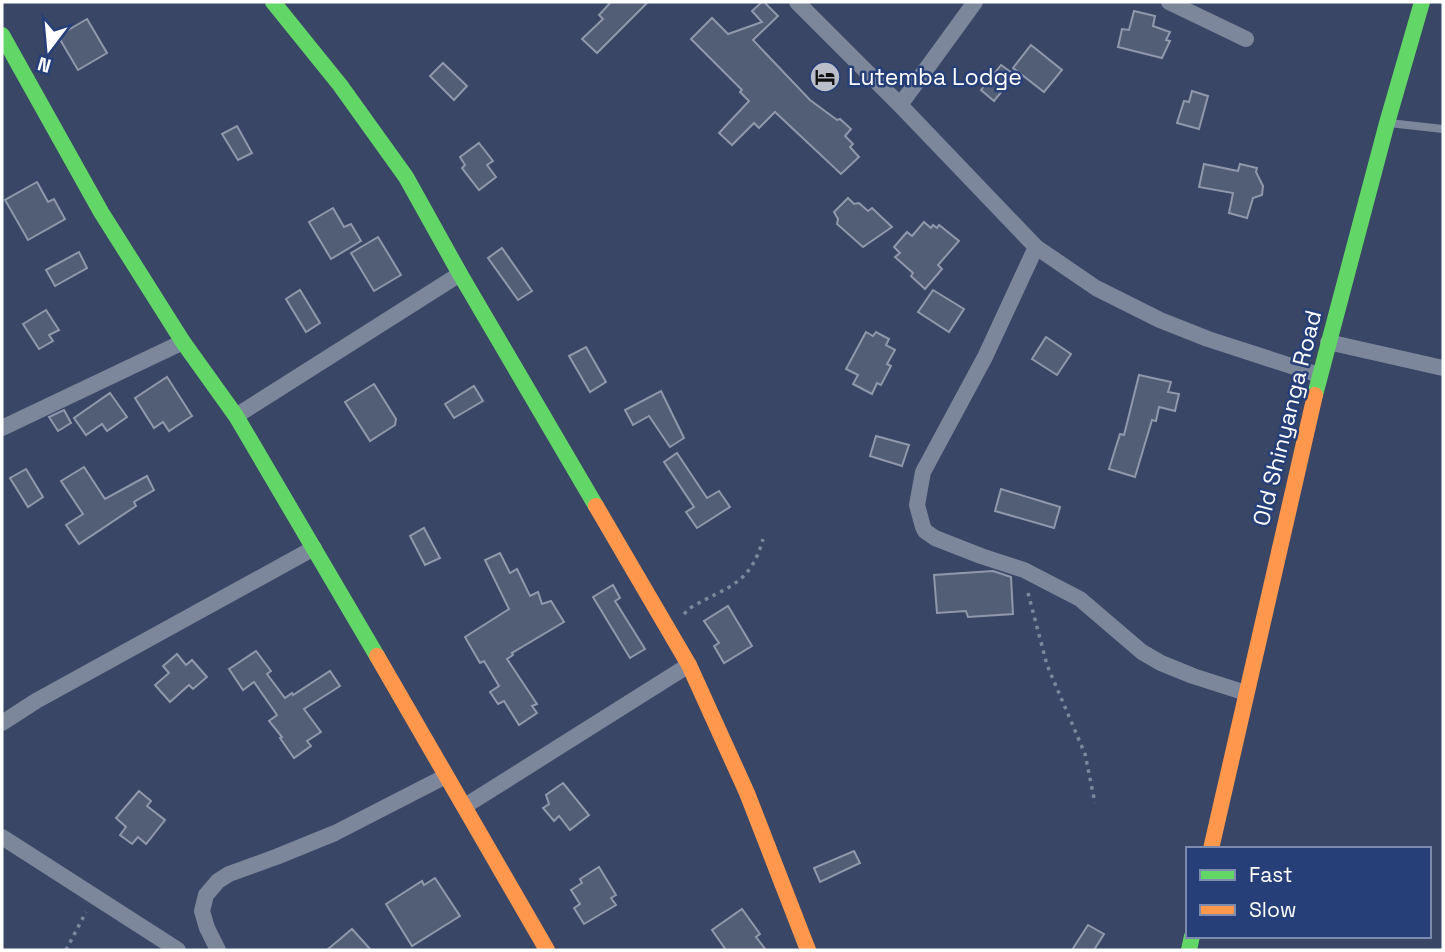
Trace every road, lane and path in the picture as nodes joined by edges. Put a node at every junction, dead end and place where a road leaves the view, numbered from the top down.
1 (273, 2) edge
2 (797, 2) edge
3 (975, 2) edge
4 (1169, 2) edge
5 (1422, 2) edge
6 (2, 35) edge
7 (1247, 39) dead end
8 (900, 105) junction
9 (1387, 123) junction
10 (1443, 130) edge
11 (1036, 247) junction
12 (460, 274) junction
13 (183, 342) junction
14 (1328, 342) junction
15 (1443, 368) edge
16 (1319, 375) junction
17 (236, 416) junction
18 (2, 428) edge
19 (762, 539) dead end
20 (314, 548) junction
21 (1024, 570) junction
22 (673, 638) junction
23 (689, 665) junction
24 (1246, 693) junction
25 (2, 723) edge
26 (446, 776) junction
27 (1095, 803) dead end
28 (465, 806) junction
29 (2, 837) edge
30 (1211, 847) edge
31 (93, 896) junction
32 (66, 950) edge
33 (178, 950) edge
34 (218, 950) edge
35 (547, 950) edge
36 (808, 950) edge

1 - 12 street
2 - 8 street
3 - 8 street
4 - 7 street
5 - 9 street, Old Shinyanga Road
6 - 13 street
8 - 11 street
9 - 10 lane
9 - 14 street, Old Shinyanga Road
11 - 16 street
11 - 21 street
12 - 17 street
12 - 22 street
13 - 17 street
13 - 18 street
14 - 15 street
14 - 16 street, Old Shinyanga Road
16 - 24 street, Old Shinyanga Road
17 - 20 street
19 - 22 path
20 - 25 street
20 - 26 street
21 - 24 street
21 - 27 path
22 - 23 street
23 - 28 street
23 - 36 street
24 - 30 street, Old Shinyanga Road
26 - 28 street
26 - 34 street
28 - 35 street
29 - 31 street
31 - 32 path
31 - 33 street

